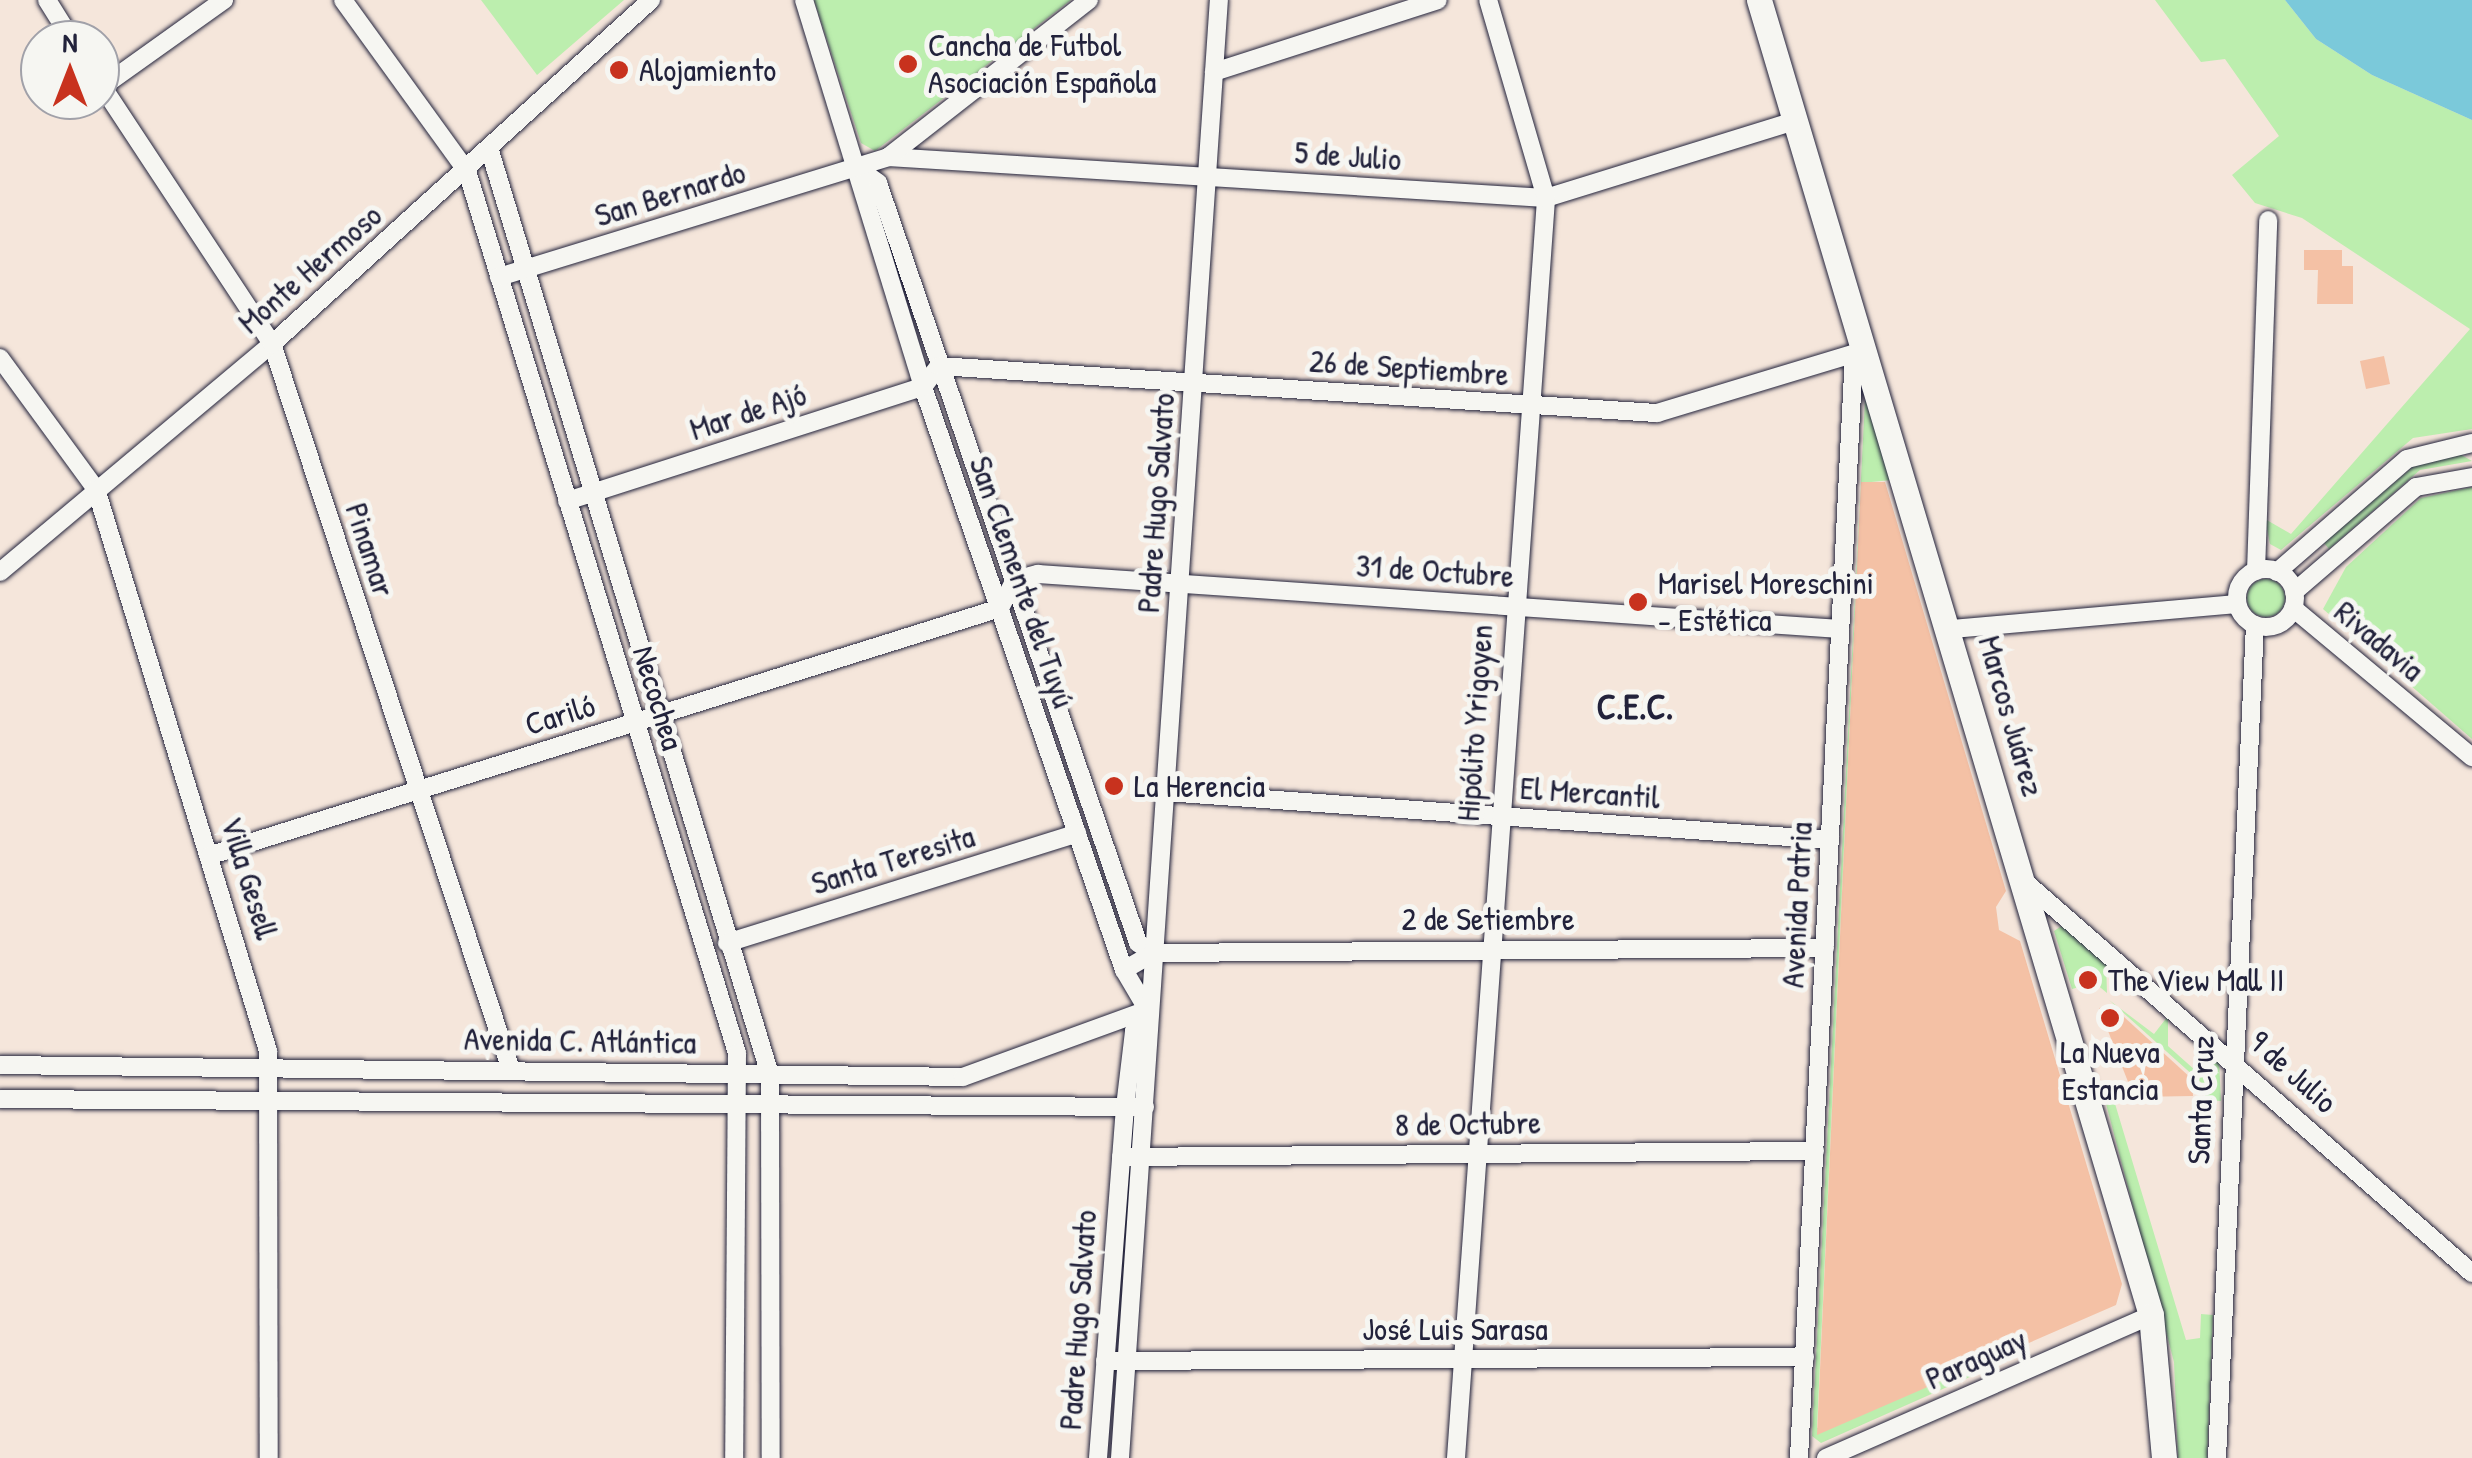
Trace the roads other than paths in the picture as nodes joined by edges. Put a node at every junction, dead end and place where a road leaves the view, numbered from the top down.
1 (224, 0) edge
2 (343, 0) edge
3 (651, 0) edge
4 (804, 0) edge
5 (1089, 0) edge
6 (1219, 0) edge
7 (1438, 0) edge
8 (1488, 0) edge
9 (1760, 0) edge
10 (120, 72) edge
11 (1214, 72) junction
12 (120, 114) edge
13 (1794, 121) junction
14 (490, 151) junction
15 (888, 157) junction
16 (859, 169) junction
17 (466, 172) junction
18 (1207, 177) junction
19 (1546, 198) junction
20 (2268, 220) dead end
21 (525, 268) junction
22 (498, 277) junction
23 (272, 344) junction
24 (1860, 352) junction
25 (0, 358) edge
26 (939, 366) junction
27 (1194, 384) junction
28 (923, 387) junction
29 (1528, 406) junction
30 (2472, 443) edge
31 (2472, 477) edge
32 (96, 490) junction
33 (592, 493) junction
34 (567, 501) junction
35 (2256, 571) junction
36 (0, 572) edge
37 (2277, 572) junction
38 (1020, 578) junction
39 (1182, 584) junction
40 (2294, 600) junction
41 (2237, 604) junction
42 (1514, 606) junction
43 (1000, 608) junction
44 (2255, 625) junction
45 (1840, 629) junction
46 (1952, 629) junction
47 (660, 716) junction
48 (634, 724) junction
49 (2472, 757) edge
50 (416, 791) junction
51 (1166, 792) junction
52 (1499, 816) junction
53 (1077, 834) junction
54 (1830, 840) junction
55 (211, 855) junction
56 (2025, 882) junction
57 (727, 944) junction
58 (1824, 948) junction
59 (1488, 949) junction
60 (1152, 954) junction
61 (1124, 970) junction
62 (1147, 1010) junction
63 (2233, 1058) junction
64 (0, 1065) edge
65 (272, 1068) junction
66 (511, 1070) junction
67 (737, 1074) junction
68 (770, 1074) junction
69 (0, 1098) edge
70 (265, 1103) junction
71 (1125, 1107) junction
72 (735, 1108) junction
73 (772, 1108) junction
74 (1145, 1108) junction
75 (1814, 1151) junction
76 (1475, 1154) junction
77 (1121, 1158) junction
78 (1141, 1158) junction
79 (2472, 1273) edge
80 (2151, 1316) junction
81 (1804, 1357) junction
82 (1460, 1359) junction
83 (1105, 1362) junction
84 (1127, 1362) junction
85 (269, 1458) edge
86 (734, 1458) edge
87 (771, 1458) edge
88 (1098, 1458) edge
89 (1120, 1458) edge
90 (1456, 1458) edge
91 (1800, 1458) edge
92 (1826, 1458) edge
93 (2164, 1458) edge
94 (2216, 1458) edge

1 - 10 street
2 - 17 street, Necochea
3 - 14 street, Monte Hermoso
4 - 16 street, San Clemente del Tuyú
5 - 15 street
6 - 11 street, Padre Hugo Salvato
7 - 11 street
8 - 19 street, Hipólito Yrigoyen
9 - 13 main road, Marcos Juárez
11 - 18 street, Padre Hugo Salvato
12 - 23 street, Pinamar
13 - 19 street, 5 de Julio
13 - 24 main road, Marcos Juárez
14 - 17 street, Monte Hermoso
14 - 21 street, Necochea
15 - 16 street, San Bernardo
15 - 18 street, 5 de Julio
16 - 21 street, San Bernardo
16 - 26 street, San Clemente del Tuyú
16 - 28 street, San Clemente del Tuyú
17 - 22 street, Necochea
17 - 23 street, Monte Hermoso
18 - 19 street, 5 de Julio
18 - 27 street, Padre Hugo Salvato
19 - 29 street, Hipólito Yrigoyen
20 - 35 street
21 - 22 street, San Bernardo
21 - 33 street, Necochea
22 - 34 street, Necochea
23 - 32 street, Monte Hermoso
23 - 50 street, Pinamar
24 - 29 street, 26 de Septiembre
24 - 45 street, Avenida Patria
24 - 46 main road, Marcos Juárez
25 - 32 street, Villa Gesell
26 - 27 street, 26 de Septiembre
26 - 28 street
26 - 38 street, San Clemente del Tuyú
27 - 29 street, 26 de Septiembre
27 - 39 street, Padre Hugo Salvato
28 - 33 street, Mar de Ajó
28 - 43 street, San Clemente del Tuyú
29 - 42 street, Hipólito Yrigoyen
30 - 37 street
31 - 40 street
32 - 36 street, Monte Hermoso
32 - 55 street, Villa Gesell
33 - 34 street, Mar de Ajó
33 - 47 street, Necochea
34 - 48 street, Necochea
35 - 37 street
35 - 41 street
37 - 40 street
38 - 39 street, 31 de Octubre
38 - 43 street
38 - 60 street, San Clemente del Tuyú
39 - 42 street, 31 de Octubre
39 - 51 street, Padre Hugo Salvato
40 - 44 street
40 - 49 street, Rivadavia
41 - 44 street
41 - 46 street
42 - 45 street, 31 de Octubre
42 - 52 street, Hipólito Yrigoyen
43 - 47 street, Cariló
43 - 53 street, San Clemente del Tuyú
44 - 63 street, Santa Cruz
45 - 54 street, Avenida Patria
46 - 56 main road, Marcos Juárez
47 - 48 street, Cariló
47 - 57 street, Necochea
48 - 50 street, Cariló
48 - 67 street, Necochea
50 - 55 street, Cariló
50 - 66 street, Pinamar
51 - 52 street, El Mercantil
51 - 60 street, Padre Hugo Salvato
52 - 54 street, El Mercantil
52 - 59 street, Hipólito Yrigoyen
53 - 57 street, Santa Teresita
53 - 61 street, San Clemente del Tuyú
54 - 58 street, Avenida Patria
55 - 65 street, Villa Gesell
56 - 63 street, 9 de Julio
56 - 80 main road, Marcos Juárez
57 - 68 street, Necochea
58 - 59 street, 2 de Setiembre
58 - 75 street, Avenida Patria
59 - 60 street, 2 de Setiembre
59 - 76 street, Hipólito Yrigoyen
60 - 61 street
60 - 62 street, Padre Hugo Salvato
61 - 62 street, San Clemente del Tuyú
62 - 68 street, Avenida C. Atlántica
62 - 71 street, Padre Hugo Salvato
62 - 74 street, Padre Hugo Salvato
63 - 79 street, 9 de Julio
63 - 94 street, Santa Cruz
64 - 65 street, Avenida C. Atlántica
65 - 66 street, Avenida C. Atlántica
65 - 70 street, Villa Gesell
66 - 67 street, Avenida C. Atlántica
67 - 68 street, Avenida C. Atlántica
67 - 72 street, Necochea
68 - 73 street, Necochea
69 - 70 street, Avenida C. Atlántica
70 - 72 street, Avenida C. Atlántica
70 - 85 street, Villa Gesell
71 - 73 street, Avenida C. Atlántica
71 - 74 street, Avenida C. Atlántica
71 - 77 street, Padre Hugo Salvato
72 - 73 street, Avenida C. Atlántica
72 - 86 street, Necochea
73 - 87 street, Necochea
74 - 78 street, Padre Hugo Salvato
75 - 76 street, 8 de Octubre
75 - 81 street, Avenida Patria
76 - 78 street, 8 de Octubre
76 - 82 street, Hipólito Yrigoyen
77 - 78 street, 8 de Octubre
77 - 83 street, Padre Hugo Salvato
78 - 84 street, Padre Hugo Salvato
80 - 92 street, Paraguay
80 - 93 main road, Marcos Juárez
81 - 82 street, José Luis Sarasa
81 - 91 street, Avenida Patria
82 - 84 street, José Luis Sarasa
82 - 90 street, Hipólito Yrigoyen
83 - 84 street, José Luis Sarasa
83 - 88 street, Padre Hugo Salvato
84 - 89 street, Padre Hugo Salvato

